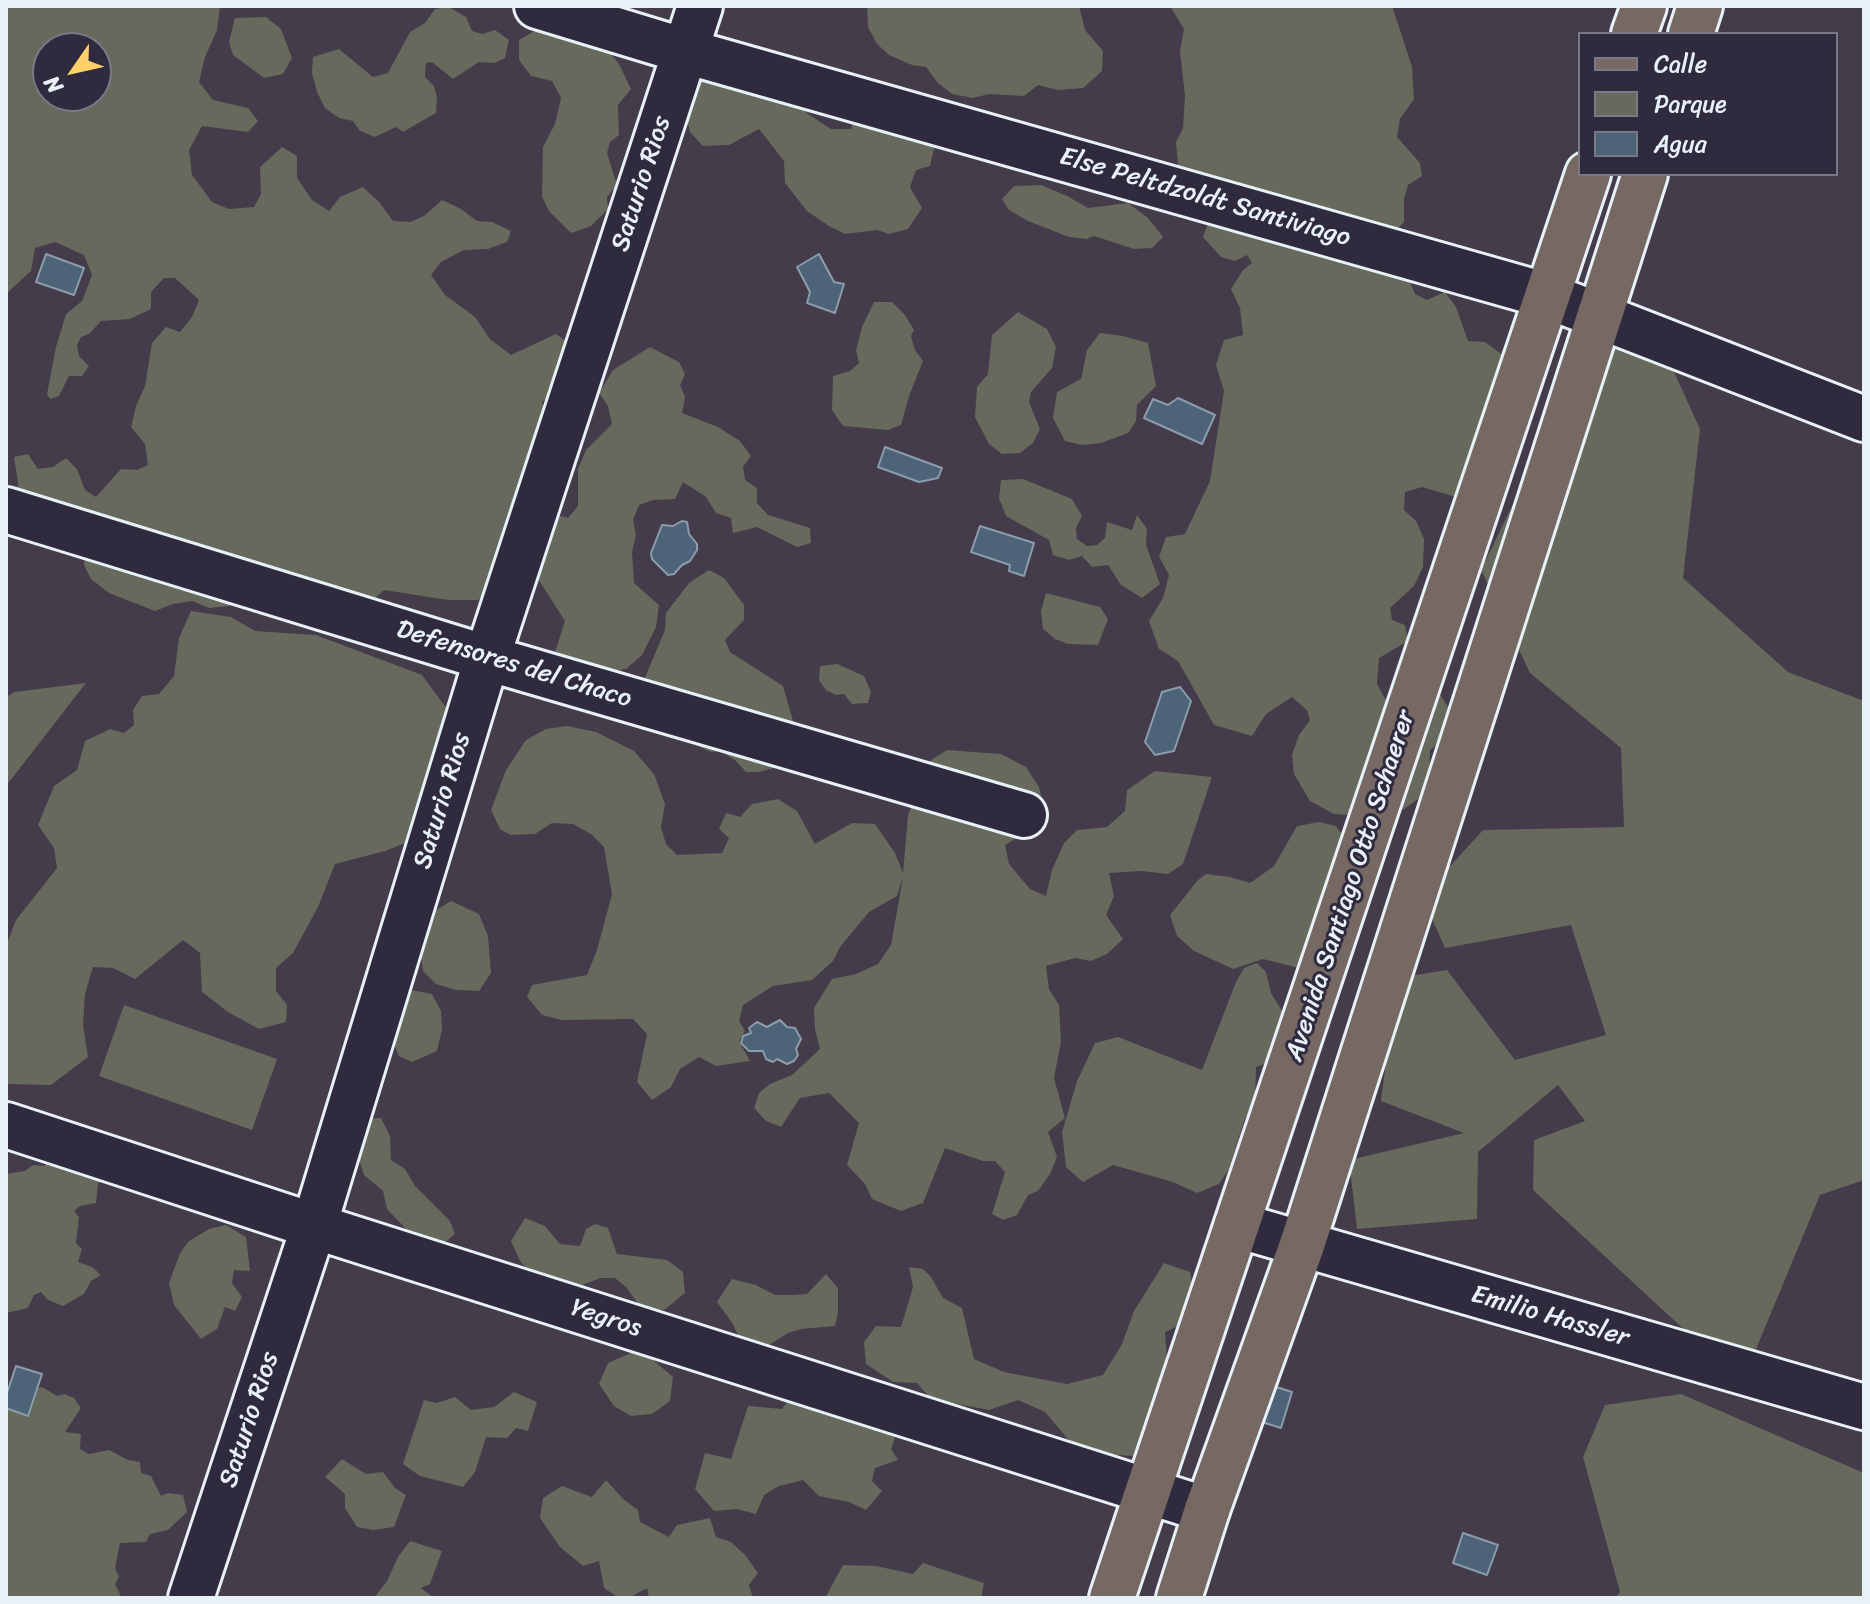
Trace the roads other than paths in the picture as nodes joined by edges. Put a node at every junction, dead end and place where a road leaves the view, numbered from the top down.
1 (537, 6) edge
2 (700, 6) edge
3 (1644, 6) edge
4 (1700, 6) edge
5 (1635, 32) edge
6 (1692, 32) edge
7 (685, 51) junction
8 (1587, 176) edge
9 (1644, 176) edge
10 (1548, 296) junction
11 (1599, 316) junction
12 (1864, 419) edge
13 (6, 510) edge
14 (487, 658) junction
15 (1024, 815) dead end
16 (6, 1125) edge
17 (1237, 1225) junction
18 (314, 1226) junction
19 (1302, 1245) junction
20 (1864, 1407) edge
21 (1148, 1491) junction
22 (1207, 1510) junction
23 (191, 1598) edge
24 (1112, 1598) edge
25 (1179, 1598) edge

1 - 7 street, Else Peltdzoldt Santiviago
2 - 7 street, Saturio Rios
3 - 5 main road
4 - 6 main road
7 - 10 street, Else Peltdzoldt Santiviago
7 - 14 street, Saturio Rios
8 - 10 main road, Avenida Santiago Otto Schaerer
9 - 11 main road
10 - 11 street, Else Peltdzoldt Santiviago
10 - 17 main road, Avenida Santiago Otto Schaerer
11 - 12 street, Else Peltdzoldt Santiviago
11 - 19 main road
13 - 14 street, Defensores del Chaco
14 - 15 street, Defensores del Chaco
14 - 18 street, Saturio Rios
16 - 18 street, Yegros
17 - 19 street, Emilio Hassler
17 - 21 main road, Avenida Santiago Otto Schaerer
18 - 21 street, Yegros
18 - 23 street, Saturio Rios
19 - 20 street, Emilio Hassler
19 - 22 main road
21 - 22 street, Yegros
21 - 24 main road, Avenida Santiago Otto Schaerer
22 - 25 main road

